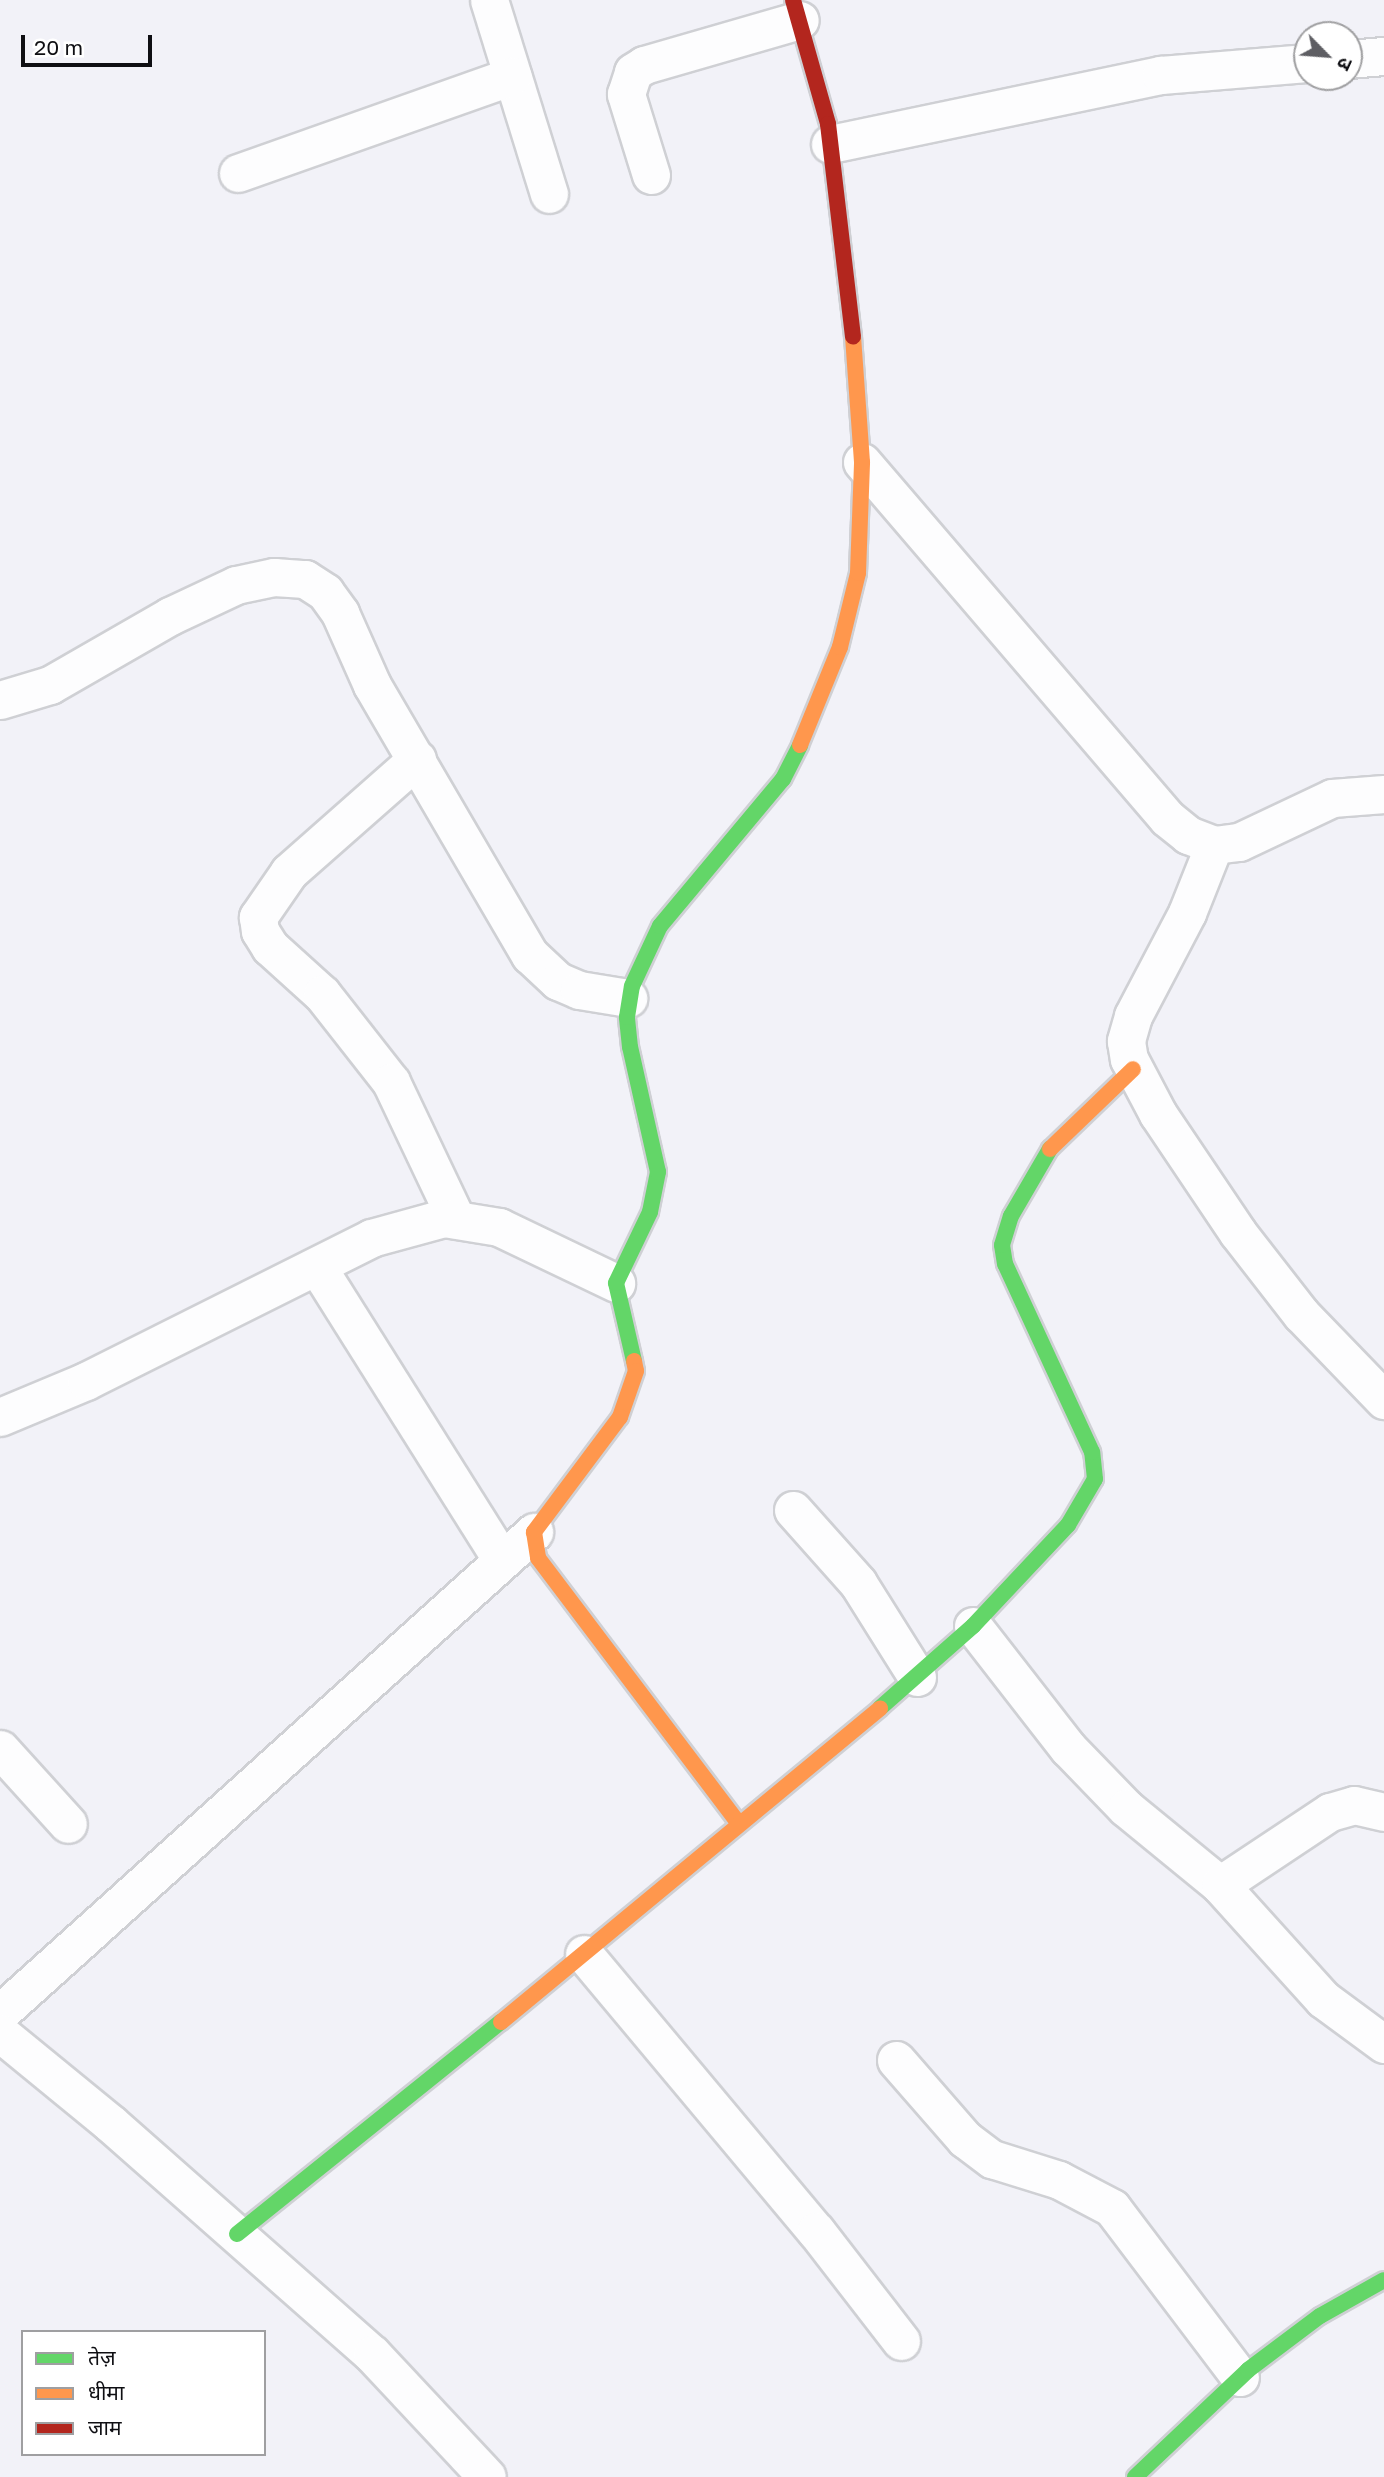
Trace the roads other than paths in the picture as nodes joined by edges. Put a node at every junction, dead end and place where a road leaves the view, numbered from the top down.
1 (489, 0) edge
2 (797, 10) edge
3 (1384, 56) edge
4 (1363, 58) edge
5 (1293, 64) edge
6 (512, 76) junction
7 (830, 144) junction
8 (237, 173) dead end
9 (651, 175) dead end
10 (549, 194) dead end
11 (862, 462) junction
12 (0, 700) edge
13 (417, 759) junction
14 (1384, 794) edge
15 (1214, 845) junction
16 (628, 998) junction
17 (1133, 1069) junction
18 (456, 1219) junction
19 (318, 1268) junction
20 (616, 1283) junction
21 (1384, 1400) edge
22 (0, 1418) edge
23 (793, 1510) dead end
24 (534, 1532) junction
25 (502, 1560) junction
26 (974, 1626) junction
27 (917, 1677) junction
28 (0, 1749) edge
29 (1384, 1812) edge
30 (68, 1824) dead end
31 (739, 1824) junction
32 (1220, 1885) junction
33 (584, 1954) junction
34 (0, 2013) edge
35 (0, 2033) edge
36 (1384, 2044) edge
37 (896, 2060) dead end
38 (237, 2234) junction
39 (1384, 2280) edge
40 (901, 2341) dead end
41 (1240, 2377) junction
42 (487, 2477) edge
43 (1135, 2477) edge

1 - 6 street
2 - 7 street
2 - 9 street
3 - 4 street
5 - 7 street
6 - 8 street
6 - 10 street
7 - 11 street
11 - 15 street
11 - 16 street
12 - 13 street
13 - 16 street
13 - 18 street
14 - 15 street
15 - 17 street
16 - 20 street
17 - 21 street
17 - 26 street
18 - 19 street
18 - 20 street
19 - 22 street
19 - 25 street
20 - 24 street
23 - 27 street
24 - 25 street
24 - 31 street
25 - 34 street
26 - 27 street
26 - 32 street
27 - 31 street
28 - 30 street
29 - 32 street
31 - 33 street
32 - 36 street
33 - 38 street
33 - 40 street
35 - 38 street
37 - 41 street
38 - 42 street
39 - 41 street
41 - 43 street

